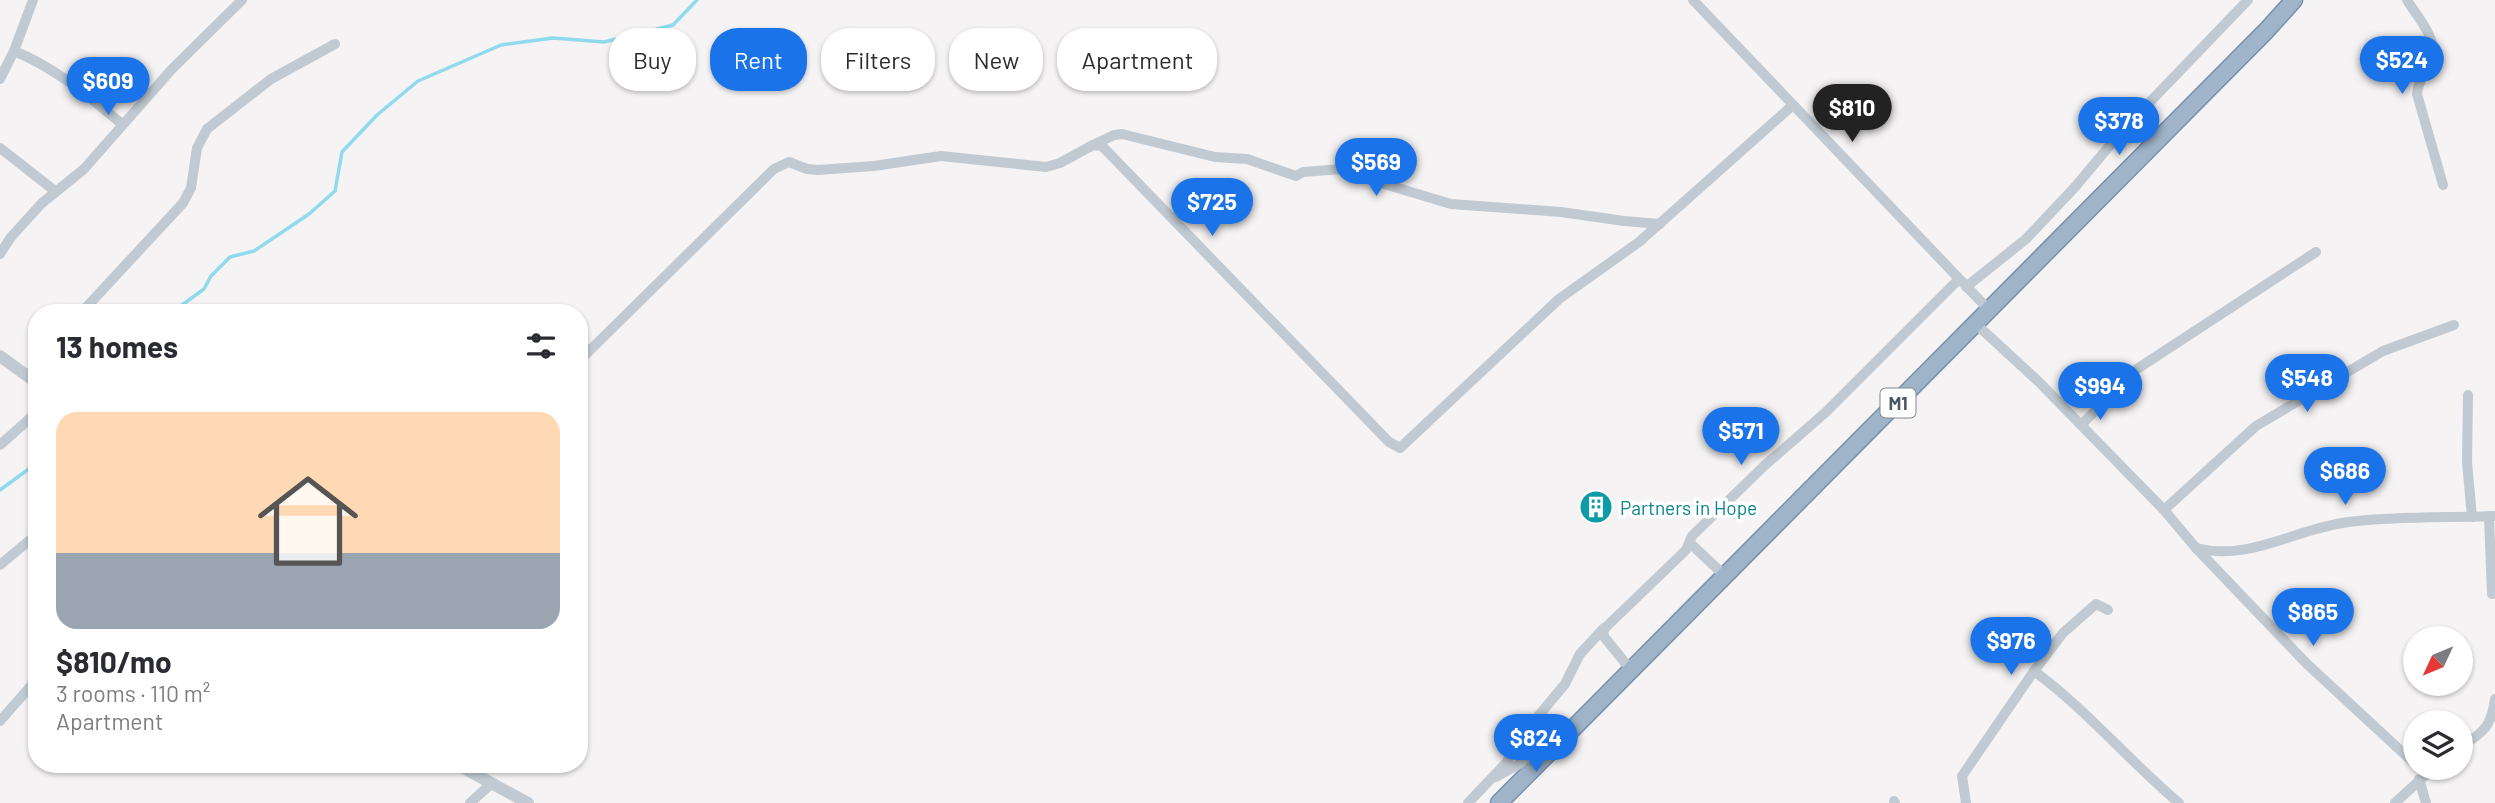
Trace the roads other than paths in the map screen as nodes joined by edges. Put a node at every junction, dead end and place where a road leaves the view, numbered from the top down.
1 (33, 0) edge
2 (242, 0) edge
3 (1693, 0) edge
4 (2248, 0) edge
5 (2294, 0) edge
6 (2407, 0) edge
7 (335, 44) dead end
8 (14, 51) junction
9 (0, 79) edge
10 (1793, 105) junction
11 (122, 124) junction
12 (1093, 145) junction
13 (0, 148) edge
14 (2443, 185) dead end
15 (55, 191) junction
16 (1660, 223) junction
17 (2316, 252) dead end
18 (0, 254) edge
19 (1962, 284) junction
20 (89, 304) edge
21 (1989, 310) junction
22 (1976, 324) junction
23 (2454, 325) dead end
24 (588, 352) edge
25 (0, 356) edge
26 (28, 372) edge
27 (2468, 395) dead end
28 (28, 420) edge
29 (2081, 425) junction
30 (0, 445) edge
31 (2164, 510) junction
32 (2492, 516) edge
33 (2472, 517) junction
34 (28, 542) edge
35 (1690, 543) junction
36 (2196, 548) junction
37 (0, 565) edge
38 (1725, 576) junction
39 (2492, 594) dead end
40 (2108, 610) dead end
41 (1605, 628) junction
42 (1631, 670) junction
43 (2034, 671) junction
44 (28, 689) edge
45 (2495, 699) edge
46 (0, 721) edge
47 (1563, 738) junction
48 (2473, 738) edge
49 (2403, 753) edge
50 (473, 773) edge
51 (1493, 779) junction
52 (2417, 780) edge
53 (2425, 780) edge
54 (492, 783) junction
55 (470, 803) edge
56 (528, 803) edge
57 (1468, 803) edge
58 (1499, 803) edge
59 (1966, 803) edge
60 (2179, 803) edge
61 (2395, 803) edge
62 (2426, 803) edge

1 - 8 street
2 - 11 street
3 - 10 street
4 - 19 street
5 - 21 highway, M1
6 - 14 street
7 - 20 street
8 - 9 street
8 - 11 street
10 - 16 street
10 - 19 street
11 - 15 street
12 - 16 street
12 - 16 street
12 - 24 street
13 - 15 street
15 - 18 street
17 - 29 street
19 - 21 street
19 - 35 street
21 - 22 highway, M1
22 - 29 street
22 - 38 highway, M1
23 - 31 street
25 - 26 street
27 - 33 street
28 - 30 street
29 - 31 street
31 - 36 street
32 - 33 street
32 - 39 street
33 - 36 street
34 - 37 street
35 - 38 street
35 - 41 street
36 - 49 street
38 - 42 highway, M1
40 - 43 street
41 - 42 street
41 - 51 street
42 - 47 highway, M1
43 - 59 street
43 - 60 street
44 - 46 street
45 - 48 street
47 - 51 street
47 - 58 highway, M1
50 - 54 street
51 - 57 street
52 - 61 street
53 - 62 street
54 - 55 street
54 - 56 street

